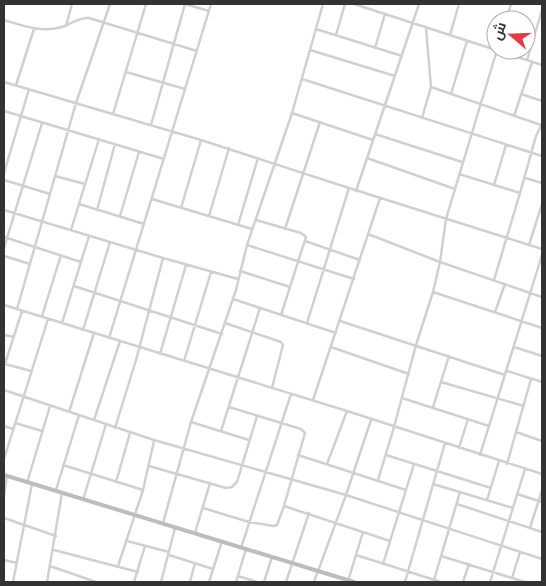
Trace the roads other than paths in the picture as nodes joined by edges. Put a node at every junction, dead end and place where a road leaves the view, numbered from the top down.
1 (72, 4) edge
2 (110, 4) edge
3 (146, 4) edge
4 (185, 4) edge
5 (211, 4) edge
6 (323, 4) edge
7 (346, 4) edge
8 (354, 4) edge
9 (419, 4) edge
10 (459, 4) edge
11 (363, 5) edge
12 (542, 10) edge
13 (209, 11) junction
14 (385, 14) junction
15 (4, 20) edge
16 (105, 22) junction
17 (413, 24) junction
18 (66, 26) junction
19 (426, 28) junction
20 (316, 29) junction
21 (34, 30) junction
22 (536, 30) edge
23 (138, 32) junction
24 (336, 35) junction
25 (450, 35) junction
26 (467, 41) junction
27 (174, 44) junction
28 (486, 47) edge
29 (375, 48) junction
30 (310, 50) junction
31 (197, 51) junction
32 (402, 56) junction
33 (493, 60) edge
34 (527, 60) edge
35 (532, 62) junction
36 (542, 65) edge
37 (126, 72) junction
38 (395, 76) junction
39 (302, 79) junction
40 (4, 82) edge
41 (163, 82) junction
42 (16, 85) junction
43 (431, 87) junction
44 (29, 89) junction
45 (186, 89) junction
46 (451, 94) junction
47 (521, 94) junction
48 (542, 101) edge
49 (76, 103) junction
50 (480, 105) junction
51 (385, 106) junction
52 (4, 111) edge
53 (292, 113) junction
54 (113, 114) junction
55 (21, 116) junction
56 (514, 116) junction
57 (422, 118) junction
58 (320, 122) junction
59 (42, 123) junction
60 (151, 125) junction
61 (542, 125) edge
62 (68, 131) junction
63 (172, 131) junction
64 (375, 134) junction
65 (471, 134) junction
66 (99, 139) junction
67 (201, 140) junction
68 (374, 140) junction
69 (115, 144) junction
70 (506, 145) junction
71 (229, 148) junction
72 (139, 152) junction
73 (531, 153) junction
74 (542, 156) edge
75 (258, 158) junction
76 (367, 158) junction
77 (164, 159) junction
78 (462, 162) junction
79 (275, 163) junction
80 (4, 173) edge
81 (304, 173) junction
82 (459, 174) junction
83 (55, 176) junction
84 (525, 178) junction
85 (4, 180) edge
86 (542, 183) edge
87 (86, 184) junction
88 (494, 185) junction
89 (23, 186) junction
90 (349, 188) junction
91 (455, 189) junction
92 (356, 191) junction
93 (520, 193) junction
94 (50, 194) junction
95 (380, 198) junction
96 (152, 199) junction
97 (79, 204) junction
98 (542, 204) edge
99 (181, 208) junction
100 (4, 210) edge
101 (97, 210) junction
102 (14, 213) junction
103 (120, 216) junction
104 (209, 216) junction
105 (446, 219) junction
106 (256, 220) junction
107 (42, 222) junction
108 (144, 224) junction
109 (238, 225) junction
110 (252, 229) junction
111 (285, 229) junction
112 (71, 230) junction
113 (368, 234) junction
114 (89, 236) junction
115 (5, 238) edge
116 (506, 238) junction
117 (305, 241) junction
118 (110, 242) junction
119 (247, 244) junction
120 (530, 245) junction
121 (35, 247) junction
122 (4, 248) edge
123 (542, 248) edge
124 (136, 250) junction
125 (330, 250) junction
126 (61, 255) junction
127 (542, 255) edge
128 (4, 256) edge
129 (163, 258) junction
130 (360, 260) junction
131 (81, 262) junction
132 (298, 262) junction
133 (440, 262) junction
134 (30, 264) junction
135 (186, 265) junction
136 (325, 270) junction
137 (240, 271) junction
138 (211, 272) junction
139 (238, 279) junction
140 (354, 279) junction
141 (494, 280) junction
142 (505, 284) junction
143 (74, 286) junction
144 (290, 286) junction
145 (433, 292) junction
146 (530, 293) junction
147 (95, 294) junction
148 (542, 297) edge
149 (233, 299) junction
150 (120, 302) junction
151 (4, 305) edge
152 (17, 308) junction
153 (260, 308) junction
154 (22, 310) junction
155 (148, 310) junction
156 (494, 312) junction
157 (281, 315) junction
158 (42, 316) junction
159 (170, 318) junction
160 (48, 319) junction
161 (340, 321) junction
162 (522, 321) junction
163 (62, 323) junction
164 (225, 323) junction
165 (307, 323) junction
166 (195, 326) junction
167 (542, 328) edge
168 (83, 330) junction
169 (252, 332) junction
170 (336, 333) junction
171 (94, 334) junction
172 (222, 334) junction
173 (4, 335) edge
174 (14, 338) junction
175 (109, 338) junction
176 (120, 342) junction
177 (416, 345) junction
178 (139, 347) junction
179 (331, 347) junction
180 (514, 347) junction
181 (160, 354) junction
182 (449, 356) junction
183 (542, 356) edge
184 (184, 361) junction
185 (4, 363) edge
186 (210, 369) junction
187 (507, 371) junction
188 (31, 372) junction
189 (409, 374) junction
190 (506, 375) junction
191 (238, 378) junction
192 (532, 379) junction
193 (441, 382) junction
194 (542, 382) edge
195 (272, 388) junction
196 (4, 390) edge
197 (291, 394) junction
198 (23, 396) junction
199 (402, 398) junction
200 (498, 398) junction
201 (313, 400) junction
202 (50, 406) junction
203 (524, 406) junction
204 (228, 407) junction
205 (433, 408) junction
206 (347, 411) junction
207 (69, 412) junction
208 (79, 415) junction
209 (256, 416) junction
210 (468, 419) junction
211 (94, 420) junction
212 (371, 420) junction
213 (192, 422) junction
214 (15, 423) junction
215 (106, 424) junction
216 (281, 424) junction
217 (4, 426) edge
218 (489, 426) junction
219 (394, 427) junction
220 (115, 428) junction
221 (13, 429) junction
222 (42, 431) junction
223 (221, 431) junction
224 (130, 432) junction
225 (516, 432) junction
226 (154, 440) junction
227 (249, 440) junction
228 (542, 441) edge
229 (446, 443) junction
230 (184, 448) junction
231 (459, 448) junction
232 (298, 455) junction
233 (386, 455) junction
234 (480, 455) junction
235 (4, 459) edge
236 (499, 461) junction
237 (327, 464) junction
238 (414, 464) junction
239 (508, 464) junction
240 (63, 465) junction
241 (242, 465) junction
242 (149, 466) junction
243 (525, 469) junction
244 (542, 469) edge
245 (266, 472) junction
246 (354, 472) junction
247 (437, 472) junction
248 (91, 474) junction
249 (176, 474) junction
250 (542, 474) edge
251 (6, 476) edge
252 (291, 479) junction
253 (378, 480) junction
254 (116, 482) junction
255 (27, 483) junction
256 (210, 483) junction
257 (32, 484) junction
258 (433, 484) junction
259 (491, 488) junction
260 (143, 490) junction
261 (406, 490) junction
262 (542, 490) edge
263 (56, 491) junction
264 (460, 492) junction
265 (62, 493) junction
266 (517, 494) junction
267 (4, 495) edge
268 (346, 495) junction
269 (83, 500) junction
270 (488, 500) junction
271 (540, 501) edge
272 (457, 504) junction
273 (284, 506) junction
274 (203, 508) junction
275 (513, 508) junction
276 (309, 513) junction
277 (398, 513) junction
278 (135, 515) junction
279 (4, 518) edge
280 (422, 521) junction
281 (250, 522) junction
282 (336, 522) junction
283 (509, 522) junction
284 (163, 523) junction
285 (24, 526) junction
286 (175, 527) junction
287 (530, 528) junction
288 (450, 530) junction
289 (363, 532) junction
290 (542, 532) edge
291 (195, 533) junction
292 (56, 536) junction
293 (127, 541) junction
294 (390, 541) junction
295 (222, 542) junction
296 (145, 546) junction
297 (502, 546) junction
298 (244, 548) junction
299 (54, 550) junction
300 (520, 552) junction
301 (169, 554) junction
302 (356, 555) junction
303 (441, 556) junction
304 (272, 557) junction
305 (542, 559) edge
306 (4, 560) edge
307 (17, 563) junction
308 (194, 563) junction
309 (292, 563) junction
310 (383, 564) junction
311 (469, 564) junction
312 (50, 566) junction
313 (118, 566) junction
314 (213, 570) junction
315 (318, 571) junction
316 (138, 572) junction
317 (408, 572) junction
318 (493, 572) junction
319 (238, 576) junction
320 (341, 580) edge
321 (348, 580) junction
322 (434, 580) junction
323 (514, 580) edge
324 (13, 582) edge
325 (47, 582) edge
326 (96, 582) edge
327 (134, 582) edge
328 (161, 582) edge
329 (190, 582) edge
330 (210, 582) edge
331 (236, 582) edge
332 (257, 582) edge
333 (264, 582) edge
334 (286, 582) edge
335 (314, 582) edge
336 (354, 582) edge
337 (405, 582) edge
338 (441, 582) edge
339 (463, 582) edge
340 (490, 582) edge
341 (525, 582) edge

1 - 18 street
2 - 16 street
3 - 23 street
4 - 13 street
4 - 27 street
5 - 13 street
6 - 20 street
7 - 24 street
8 - 11 street
9 - 17 street
10 - 25 street
11 - 14 street
12 - 22 street
13 - 31 street
14 - 17 street
14 - 29 street
15 - 21 street
16 - 18 street
16 - 23 street
16 - 49 street
17 - 19 street
17 - 32 street
18 - 21 street
19 - 25 street
19 - 43 street
20 - 24 street
20 - 30 street
21 - 42 street
23 - 27 street
23 - 37 street
24 - 29 street
25 - 26 street
26 - 28 street
26 - 46 street
27 - 31 street
27 - 41 street
29 - 32 street
30 - 38 street
30 - 39 street
31 - 45 street
32 - 38 street
33 - 50 street
34 - 35 street
35 - 36 street
35 - 47 street
37 - 41 street
37 - 54 street
38 - 51 street
39 - 51 street
39 - 53 street
40 - 42 street
41 - 45 street
41 - 60 street
42 - 44 street
43 - 46 street
43 - 57 street
44 - 49 street
44 - 55 street
45 - 63 street
46 - 50 street
47 - 48 street
47 - 56 street
49 - 54 street
49 - 62 street
50 - 56 street
50 - 65 street
51 - 57 street
51 - 64 street
52 - 55 street
53 - 58 street
53 - 79 street
54 - 60 street
55 - 59 street
55 - 80 street
56 - 61 street
57 - 65 street
58 - 68 street
58 - 81 street
59 - 62 street
59 - 89 street
60 - 63 street
61 - 73 street
62 - 66 street
62 - 83 street
63 - 67 street
63 - 77 street
64 - 68 street
64 - 78 street
65 - 70 street
65 - 78 street
66 - 69 street
66 - 87 street
67 - 71 street
67 - 99 street
68 - 76 street
69 - 72 street
69 - 101 street
70 - 73 street
70 - 88 street
71 - 75 street
71 - 104 street
72 - 77 street
72 - 103 street
73 - 74 street
73 - 84 street
75 - 79 street
75 - 109 street
76 - 91 street
76 - 92 street
77 - 96 street
78 - 82 street
79 - 81 street
79 - 106 street
81 - 90 street
81 - 111 street
82 - 88 street
82 - 91 street
83 - 87 street
83 - 94 street
84 - 86 street
84 - 93 street
85 - 89 street
87 - 97 street
88 - 93 street
89 - 94 street
89 - 102 street
90 - 92 street
90 - 125 street
91 - 105 street
92 - 95 street
93 - 116 street
94 - 107 street
95 - 105 street
95 - 113 street
96 - 99 street
96 - 108 street
97 - 101 street
97 - 112 street
98 - 120 street
99 - 104 street
100 - 102 street
101 - 103 street
102 - 107 street
102 - 115 street
103 - 108 street
104 - 109 street
105 - 116 street
105 - 133 street
106 - 110 street
106 - 111 street
107 - 112 street
107 - 121 street
108 - 124 street
109 - 110 street
110 - 119 street
111 - 117 street
112 - 114 street
113 - 130 street
113 - 133 street
114 - 118 street
114 - 131 street
115 - 121 street
115 - 122 street
116 - 120 street
116 - 141 street
117 - 125 street
117 - 132 street
118 - 124 street
118 - 147 street
119 - 132 street
119 - 137 street
120 - 123 street
121 - 126 street
121 - 134 street
124 - 129 street
124 - 150 street
125 - 130 street
125 - 136 street
126 - 131 street
126 - 158 street
127 - 146 street
128 - 134 street
129 - 135 street
129 - 155 street
130 - 140 street
131 - 143 street
132 - 136 street
132 - 144 street
133 - 141 street
133 - 145 street
134 - 152 street
135 - 138 street
135 - 159 street
136 - 140 street
136 - 165 street
137 - 139 street
137 - 144 street
138 - 139 street
138 - 166 street
139 - 149 street
140 - 161 street
141 - 142 street
142 - 146 street
142 - 156 street
143 - 147 street
143 - 163 street
144 - 157 street
145 - 156 street
145 - 177 street
146 - 148 street
146 - 162 street
147 - 150 street
147 - 168 street
149 - 153 street
149 - 164 street
150 - 155 street
150 - 175 street
151 - 152 street
152 - 154 street
153 - 157 street
153 - 169 street
154 - 158 street
154 - 174 street
155 - 159 street
155 - 178 street
156 - 162 street
157 - 165 street
158 - 160 street
159 - 166 street
159 - 181 street
160 - 163 street
160 - 188 street
161 - 170 street
161 - 177 street
162 - 167 street
162 - 180 street
163 - 168 street
164 - 169 street
164 - 172 street
165 - 170 street
166 - 172 street
166 - 184 street
168 - 171 street
169 - 191 street
169 - 195 street
170 - 179 street
171 - 175 street
171 - 207 street
172 - 186 street
173 - 174 street
174 - 185 street
175 - 176 street
176 - 178 street
176 - 211 street
177 - 182 street
177 - 189 street
178 - 181 street
178 - 220 street
179 - 189 street
179 - 201 street
180 - 183 street
180 - 187 street
181 - 184 street
182 - 190 street
182 - 193 street
184 - 186 street
185 - 188 street
186 - 191 street
186 - 213 street
187 - 190 street
187 - 192 street
188 - 198 street
189 - 199 street
190 - 200 street
191 - 195 street
191 - 204 street
192 - 194 street
192 - 203 street
193 - 200 street
193 - 205 street
195 - 197 street
196 - 198 street
197 - 201 street
197 - 216 street
198 - 202 street
198 - 214 street
199 - 205 street
199 - 219 street
200 - 203 street
200 - 218 street
201 - 206 street
202 - 207 street
202 - 222 street
203 - 225 street
204 - 209 street
204 - 223 street
205 - 210 street
206 - 212 street
206 - 237 street
207 - 208 street
208 - 211 street
208 - 240 street
209 - 216 street
209 - 227 street
210 - 218 street
210 - 231 street
211 - 215 street
212 - 219 street
212 - 246 street
213 - 223 street
213 - 230 street
214 - 221 street
214 - 222 street
215 - 220 street
215 - 248 street
216 - 232 street
216 - 245 street
217 - 221 street
218 - 234 street
219 - 229 street
219 - 233 street
220 - 224 street
221 - 235 street
222 - 255 street
223 - 227 street
224 - 226 street
224 - 254 street
225 - 228 street
225 - 239 street
226 - 230 street
226 - 242 street
227 - 241 street
229 - 231 street
229 - 247 street
230 - 241 street
230 - 249 street
231 - 234 street
232 - 237 street
232 - 252 street
233 - 238 street
233 - 253 street
234 - 236 street
236 - 239 street
236 - 259 street
237 - 246 street
238 - 247 street
238 - 261 street
239 - 243 street
240 - 248 street
240 - 263 street
241 - 245 street
241 - 256 street
242 - 249 street
242 - 260 street
243 - 250 street
243 - 266 street
244 - 250 street
245 - 252 street
245 - 281 street
246 - 253 street
246 - 268 street
247 - 258 street
247 - 259 street
248 - 254 street
248 - 269 street
249 - 256 street
249 - 284 street
251 - 255 street
251 - 267 street
252 - 268 street
252 - 273 street
253 - 261 street
254 - 260 street
255 - 257 street
256 - 274 street
257 - 263 street
257 - 285 street
258 - 264 street
258 - 280 street
259 - 270 street
260 - 278 street
261 - 277 street
262 - 271 street
263 - 265 street
264 - 270 street
264 - 272 street
265 - 269 street
265 - 292 street
266 - 271 street
266 - 275 street
268 - 277 street
268 - 282 street
269 - 278 street
270 - 275 street
271 - 287 street
272 - 283 street
272 - 288 street
273 - 276 street
273 - 281 street
274 - 281 street
274 - 291 street
275 - 283 street
276 - 282 street
276 - 309 street
277 - 280 street
277 - 294 street
278 - 284 street
278 - 293 street
279 - 285 street
280 - 288 street
280 - 317 street
281 - 298 street
282 - 289 street
282 - 315 street
283 - 287 street
283 - 297 street
284 - 286 street
285 - 292 street
285 - 307 street
286 - 291 street
286 - 301 street
287 - 290 street
288 - 297 street
288 - 303 street
289 - 294 street
289 - 302 street
291 - 295 street
292 - 299 street
293 - 296 street
293 - 313 street
294 - 310 street
295 - 298 street
295 - 314 street
296 - 301 street
296 - 316 street
297 - 300 street
297 - 318 street
298 - 304 street
298 - 319 street
299 - 312 street
299 - 313 street
300 - 305 street
300 - 323 street
301 - 308 street
301 - 328 street
302 - 310 street
302 - 321 street
303 - 311 street
303 - 322 street
304 - 309 street
304 - 333 street
306 - 307 street
307 - 324 street
308 - 314 street
308 - 329 street
309 - 315 street
309 - 334 street
310 - 317 street
311 - 318 street
311 - 339 street
312 - 325 street
312 - 326 street
313 - 316 street
314 - 330 street
315 - 320 street
315 - 335 street
316 - 327 street
317 - 322 street
317 - 337 street
318 - 323 street
318 - 340 street
319 - 331 street
319 - 332 street
320 - 321 street
321 - 336 street
322 - 338 street
323 - 341 street

